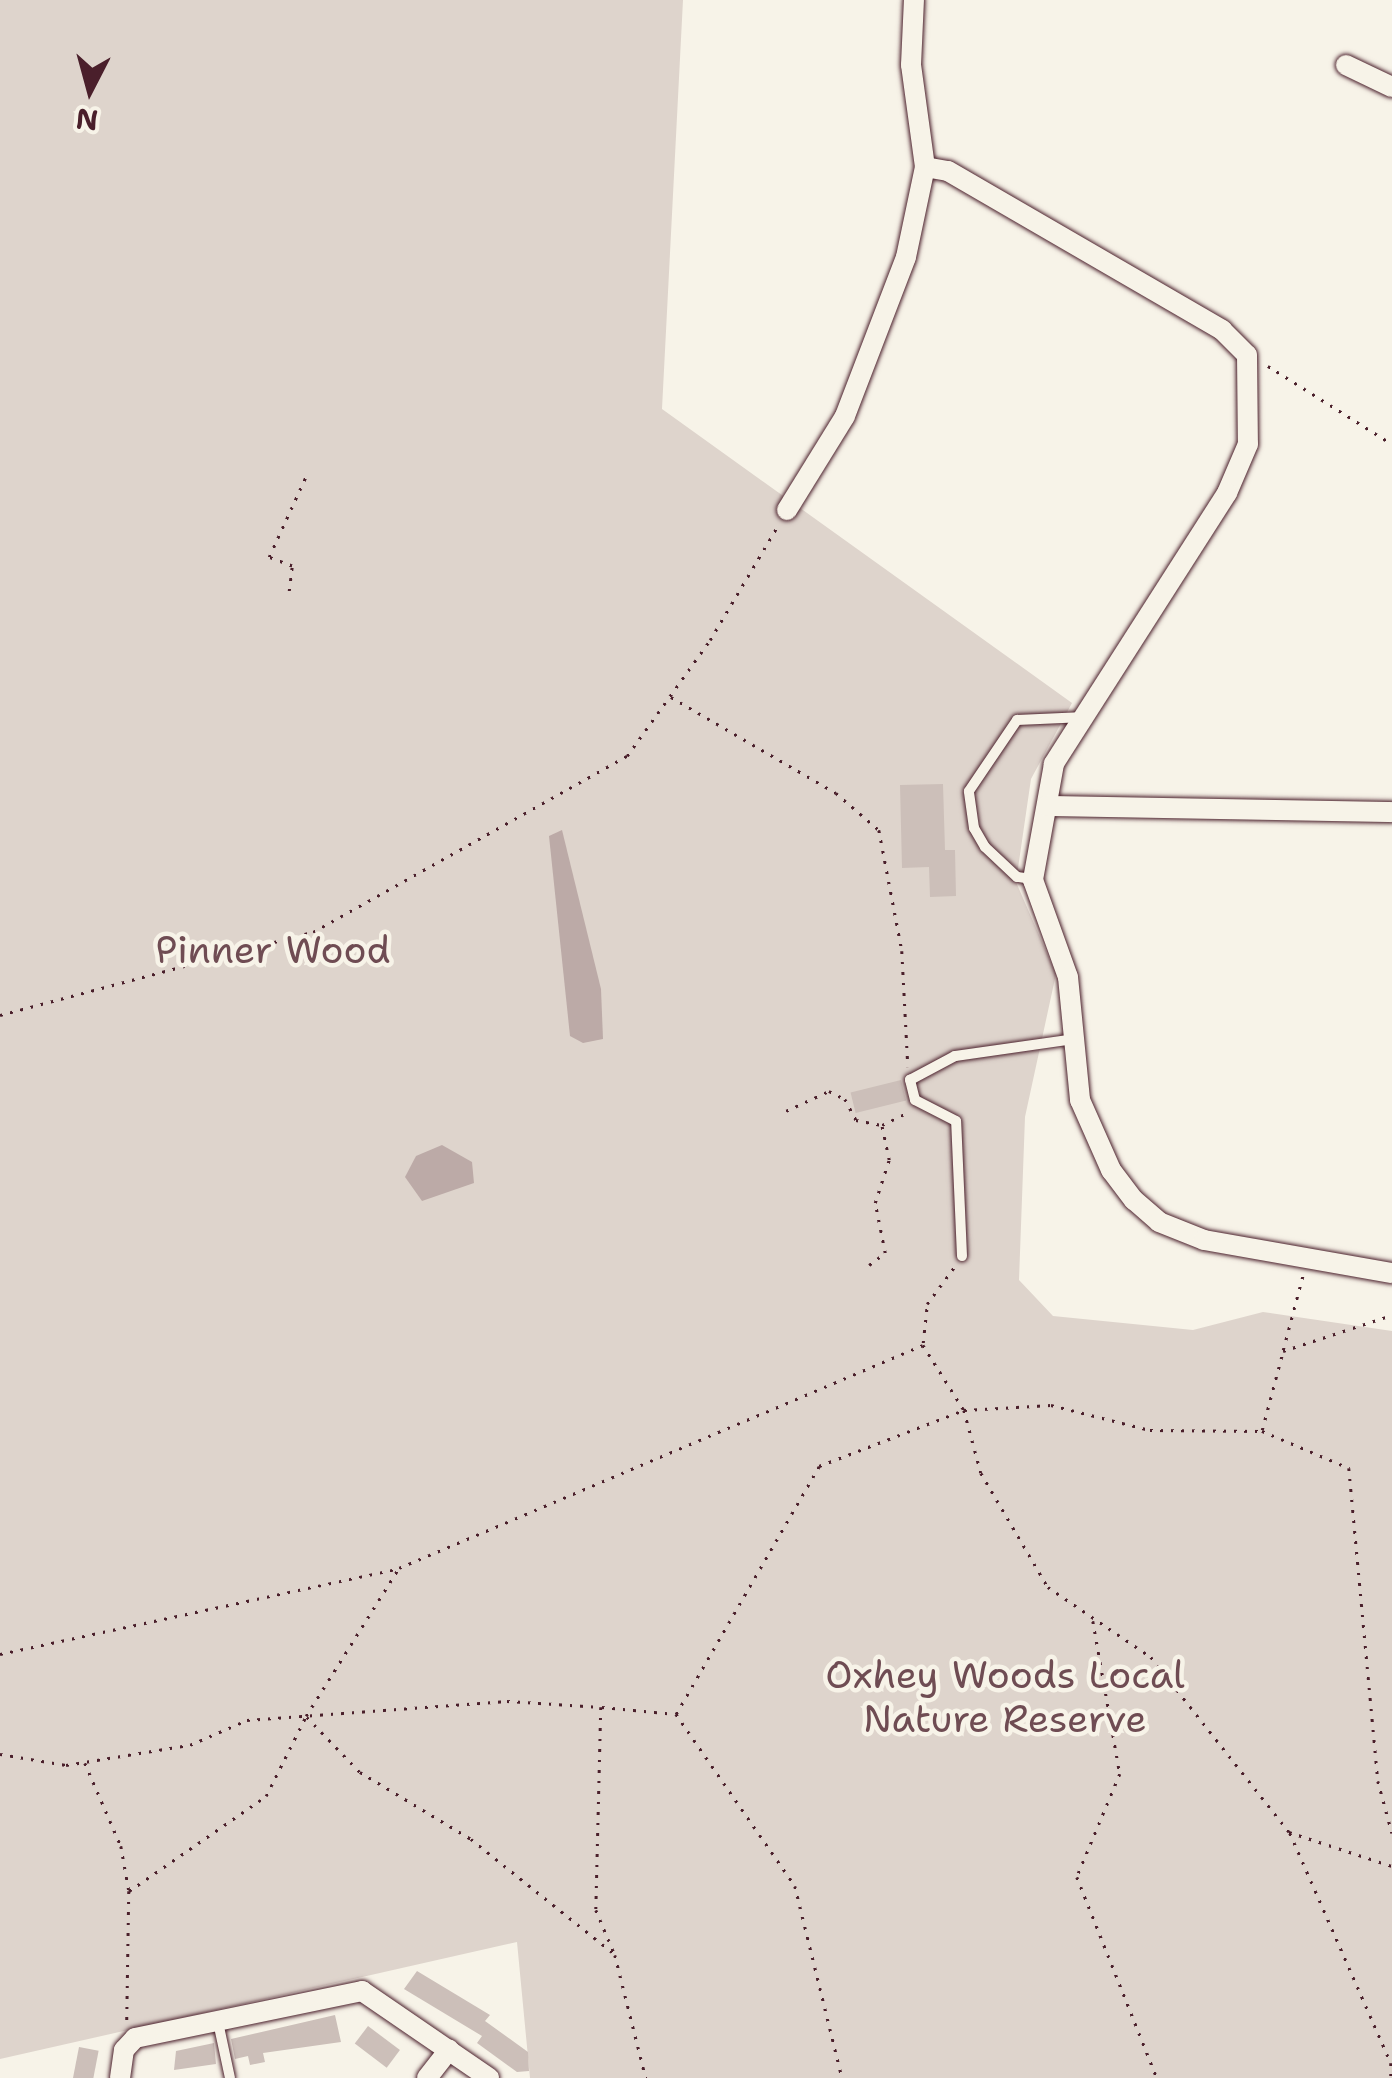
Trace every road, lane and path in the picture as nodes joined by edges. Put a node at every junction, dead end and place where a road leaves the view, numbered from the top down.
1 (914, 0) edge
2 (1346, 65) dead end
3 (1392, 87) edge
4 (926, 167) junction
5 (1248, 360) junction
6 (1392, 444) edge
7 (308, 472) dead end
8 (787, 510) joint
9 (289, 591) dead end
10 (670, 696) junction
11 (1086, 716) junction
12 (1047, 806) junction
13 (1392, 812) edge
14 (1033, 880) junction
15 (0, 1015) edge
16 (1074, 1039) junction
17 (910, 1080) junction
18 (915, 1100) junction
19 (786, 1111) dead end
20 (882, 1124) junction
21 (962, 1256) joint
22 (1308, 1259) junction
23 (869, 1265) dead end
24 (1392, 1273) edge
25 (1392, 1315) edge
26 (923, 1346) junction
27 (1283, 1351) junction
28 (964, 1410) junction
29 (1262, 1432) junction
30 (399, 1568) junction
31 (1093, 1621) junction
32 (0, 1654) edge
33 (601, 1707) junction
34 (676, 1714) junction
35 (306, 1716) junction
36 (0, 1754) edge
37 (85, 1762) junction
38 (1289, 1832) junction
39 (1392, 1833) edge
40 (1392, 1866) edge
41 (129, 1891) junction
42 (615, 1954) junction
43 (217, 2021) junction
44 (127, 2041) junction
45 (450, 2050) junction
46 (120, 2078) edge
47 (230, 2078) edge
48 (427, 2078) edge
49 (489, 2078) edge
50 (646, 2078) edge
51 (842, 2078) edge
52 (1158, 2078) edge
53 (1391, 2078) edge

1 - 4 street
2 - 3 street
4 - 5 street
4 - 8 street
5 - 6 path
5 - 11 street
7 - 9 path
8 - 10 path
10 - 15 path
10 - 17 path
11 - 12 street
11 - 14 lane
12 - 13 street
12 - 14 street
14 - 16 street
16 - 17 lane
16 - 22 street
17 - 18 lane
18 - 20 path
18 - 21 lane
19 - 20 path
20 - 23 path
21 - 26 path
22 - 24 street
22 - 27 path
25 - 27 path
26 - 28 path
26 - 30 path
27 - 29 path
28 - 29 path
28 - 31 path
28 - 34 path
29 - 39 path
30 - 32 path
30 - 35 path
31 - 38 path
31 - 52 path
33 - 34 path
33 - 35 path
33 - 42 path
34 - 51 path
35 - 37 path
35 - 41 path
35 - 42 path
36 - 37 path
37 - 41 path
38 - 40 path
38 - 53 path
41 - 44 path
42 - 50 path
43 - 44 street
43 - 45 street
43 - 47 lane
44 - 46 street
45 - 48 street
45 - 49 street

